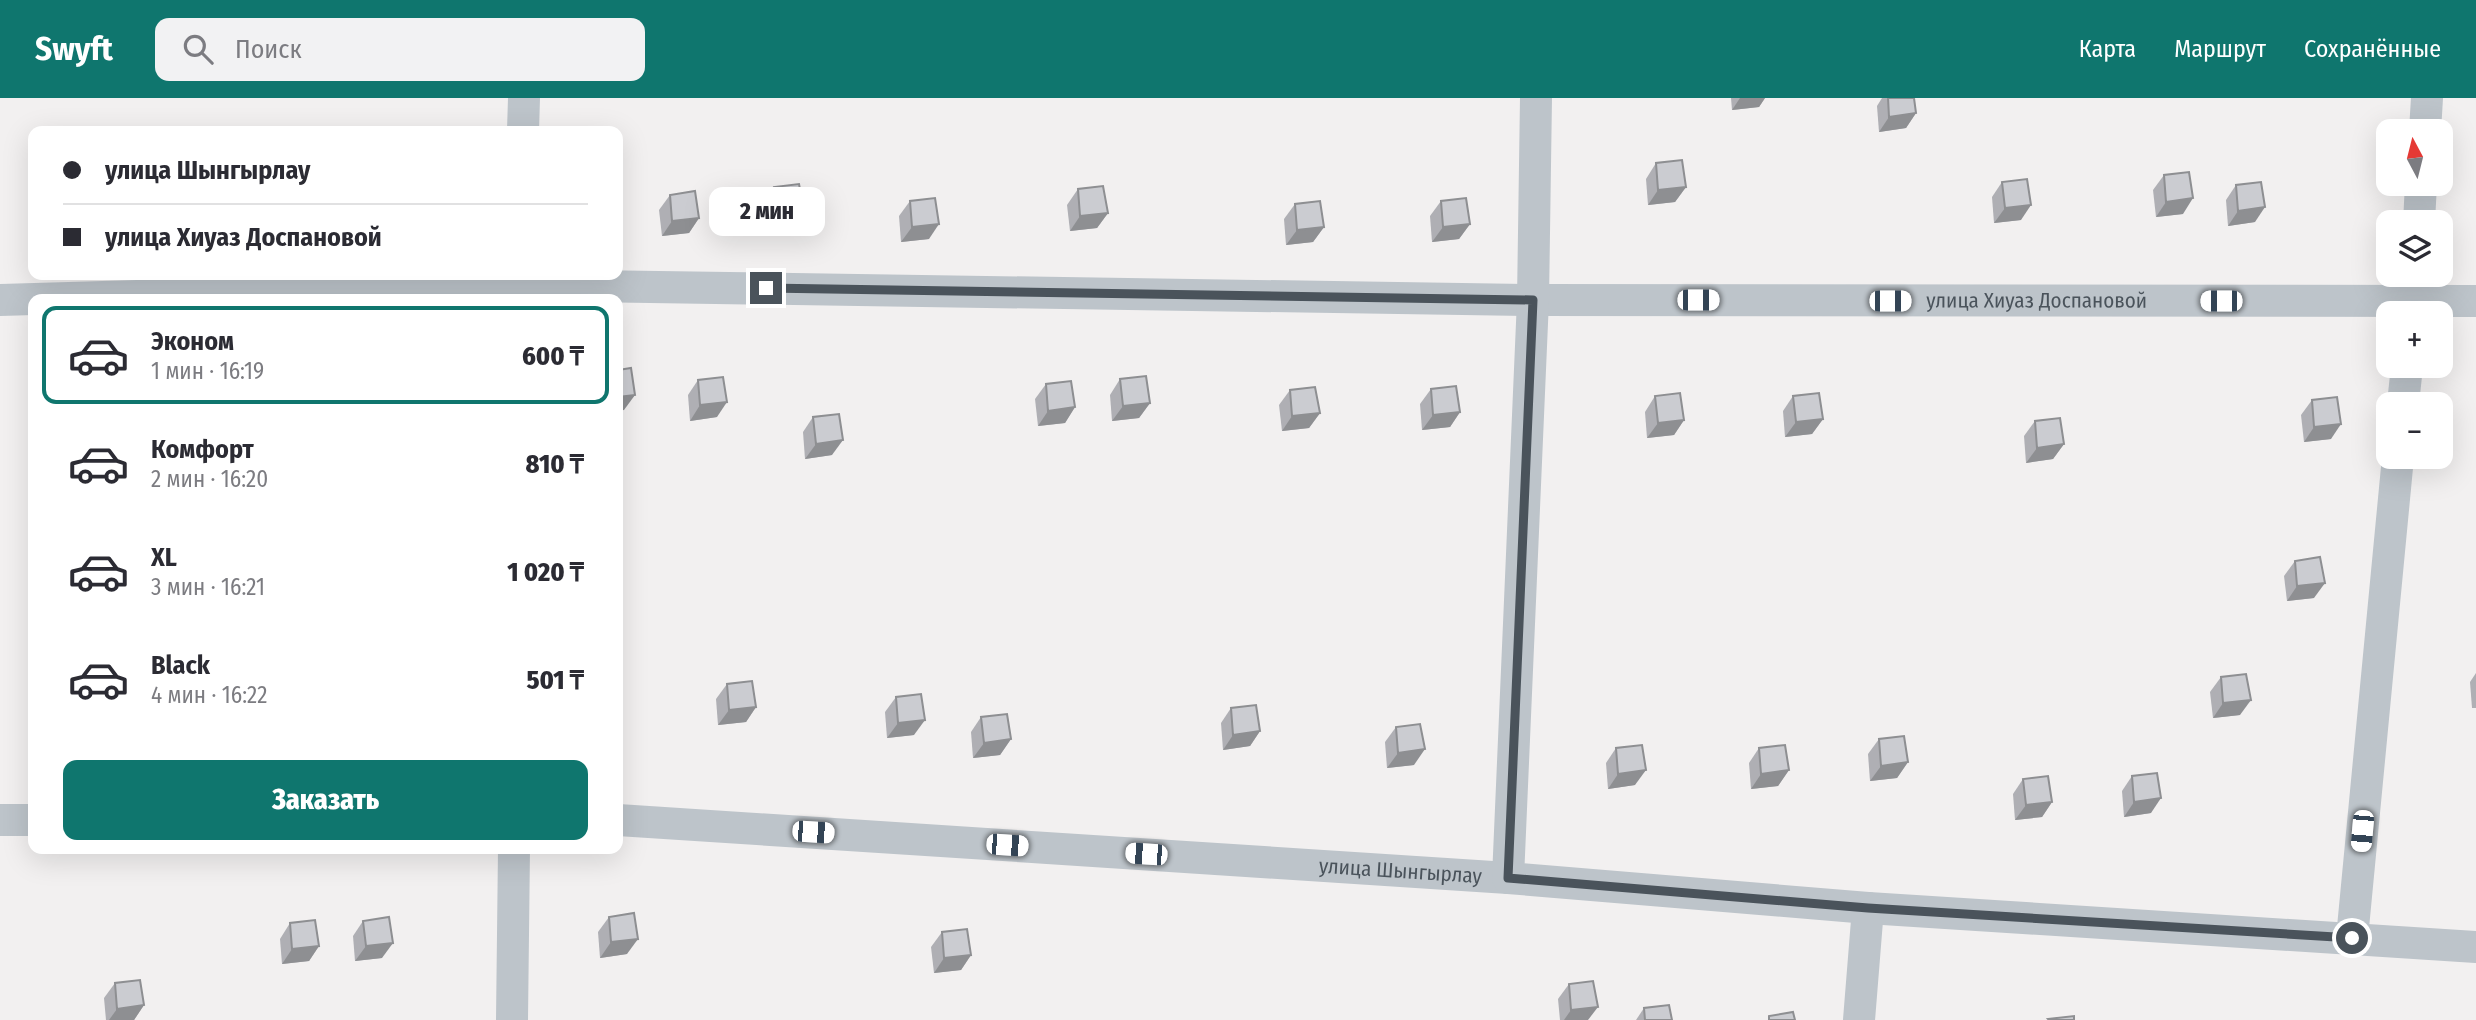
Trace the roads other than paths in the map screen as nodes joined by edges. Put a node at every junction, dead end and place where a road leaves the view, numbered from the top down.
1 (524, 98) edge
2 (1536, 98) edge
3 (2427, 98) edge
4 (2426, 119) edge
5 (523, 126) edge
6 (519, 286) edge
7 (222, 294) edge
8 (2413, 296) edge
9 (28, 299) edge
10 (0, 300) edge
11 (1533, 300) junction
12 (2476, 301) edge
13 (2397, 469) edge
14 (0, 820) edge
15 (28, 820) edge
16 (623, 820) edge
17 (514, 854) edge
18 (1508, 878) junction
19 (1868, 908) junction
20 (2352, 938) junction
21 (2476, 947) edge
22 (512, 1020) edge
23 (1859, 1020) edge

1 - 5 street
2 - 11 street
3 - 4 street
6 - 7 street, улица Хиуаз Доспановой
6 - 11 street, улица Хиуаз Доспановой
8 - 11 street, улица Хиуаз Доспановой
8 - 12 street, улица Хиуаз Доспановой
9 - 10 street, улица Хиуаз Доспановой
11 - 18 street
13 - 20 street
14 - 15 street
16 - 18 street, улица Шынгырлау
17 - 22 street
18 - 19 street, улица Шынгырлау
19 - 20 street, улица Шынгырлау
19 - 23 street
20 - 21 street, улица Шынгырлау

